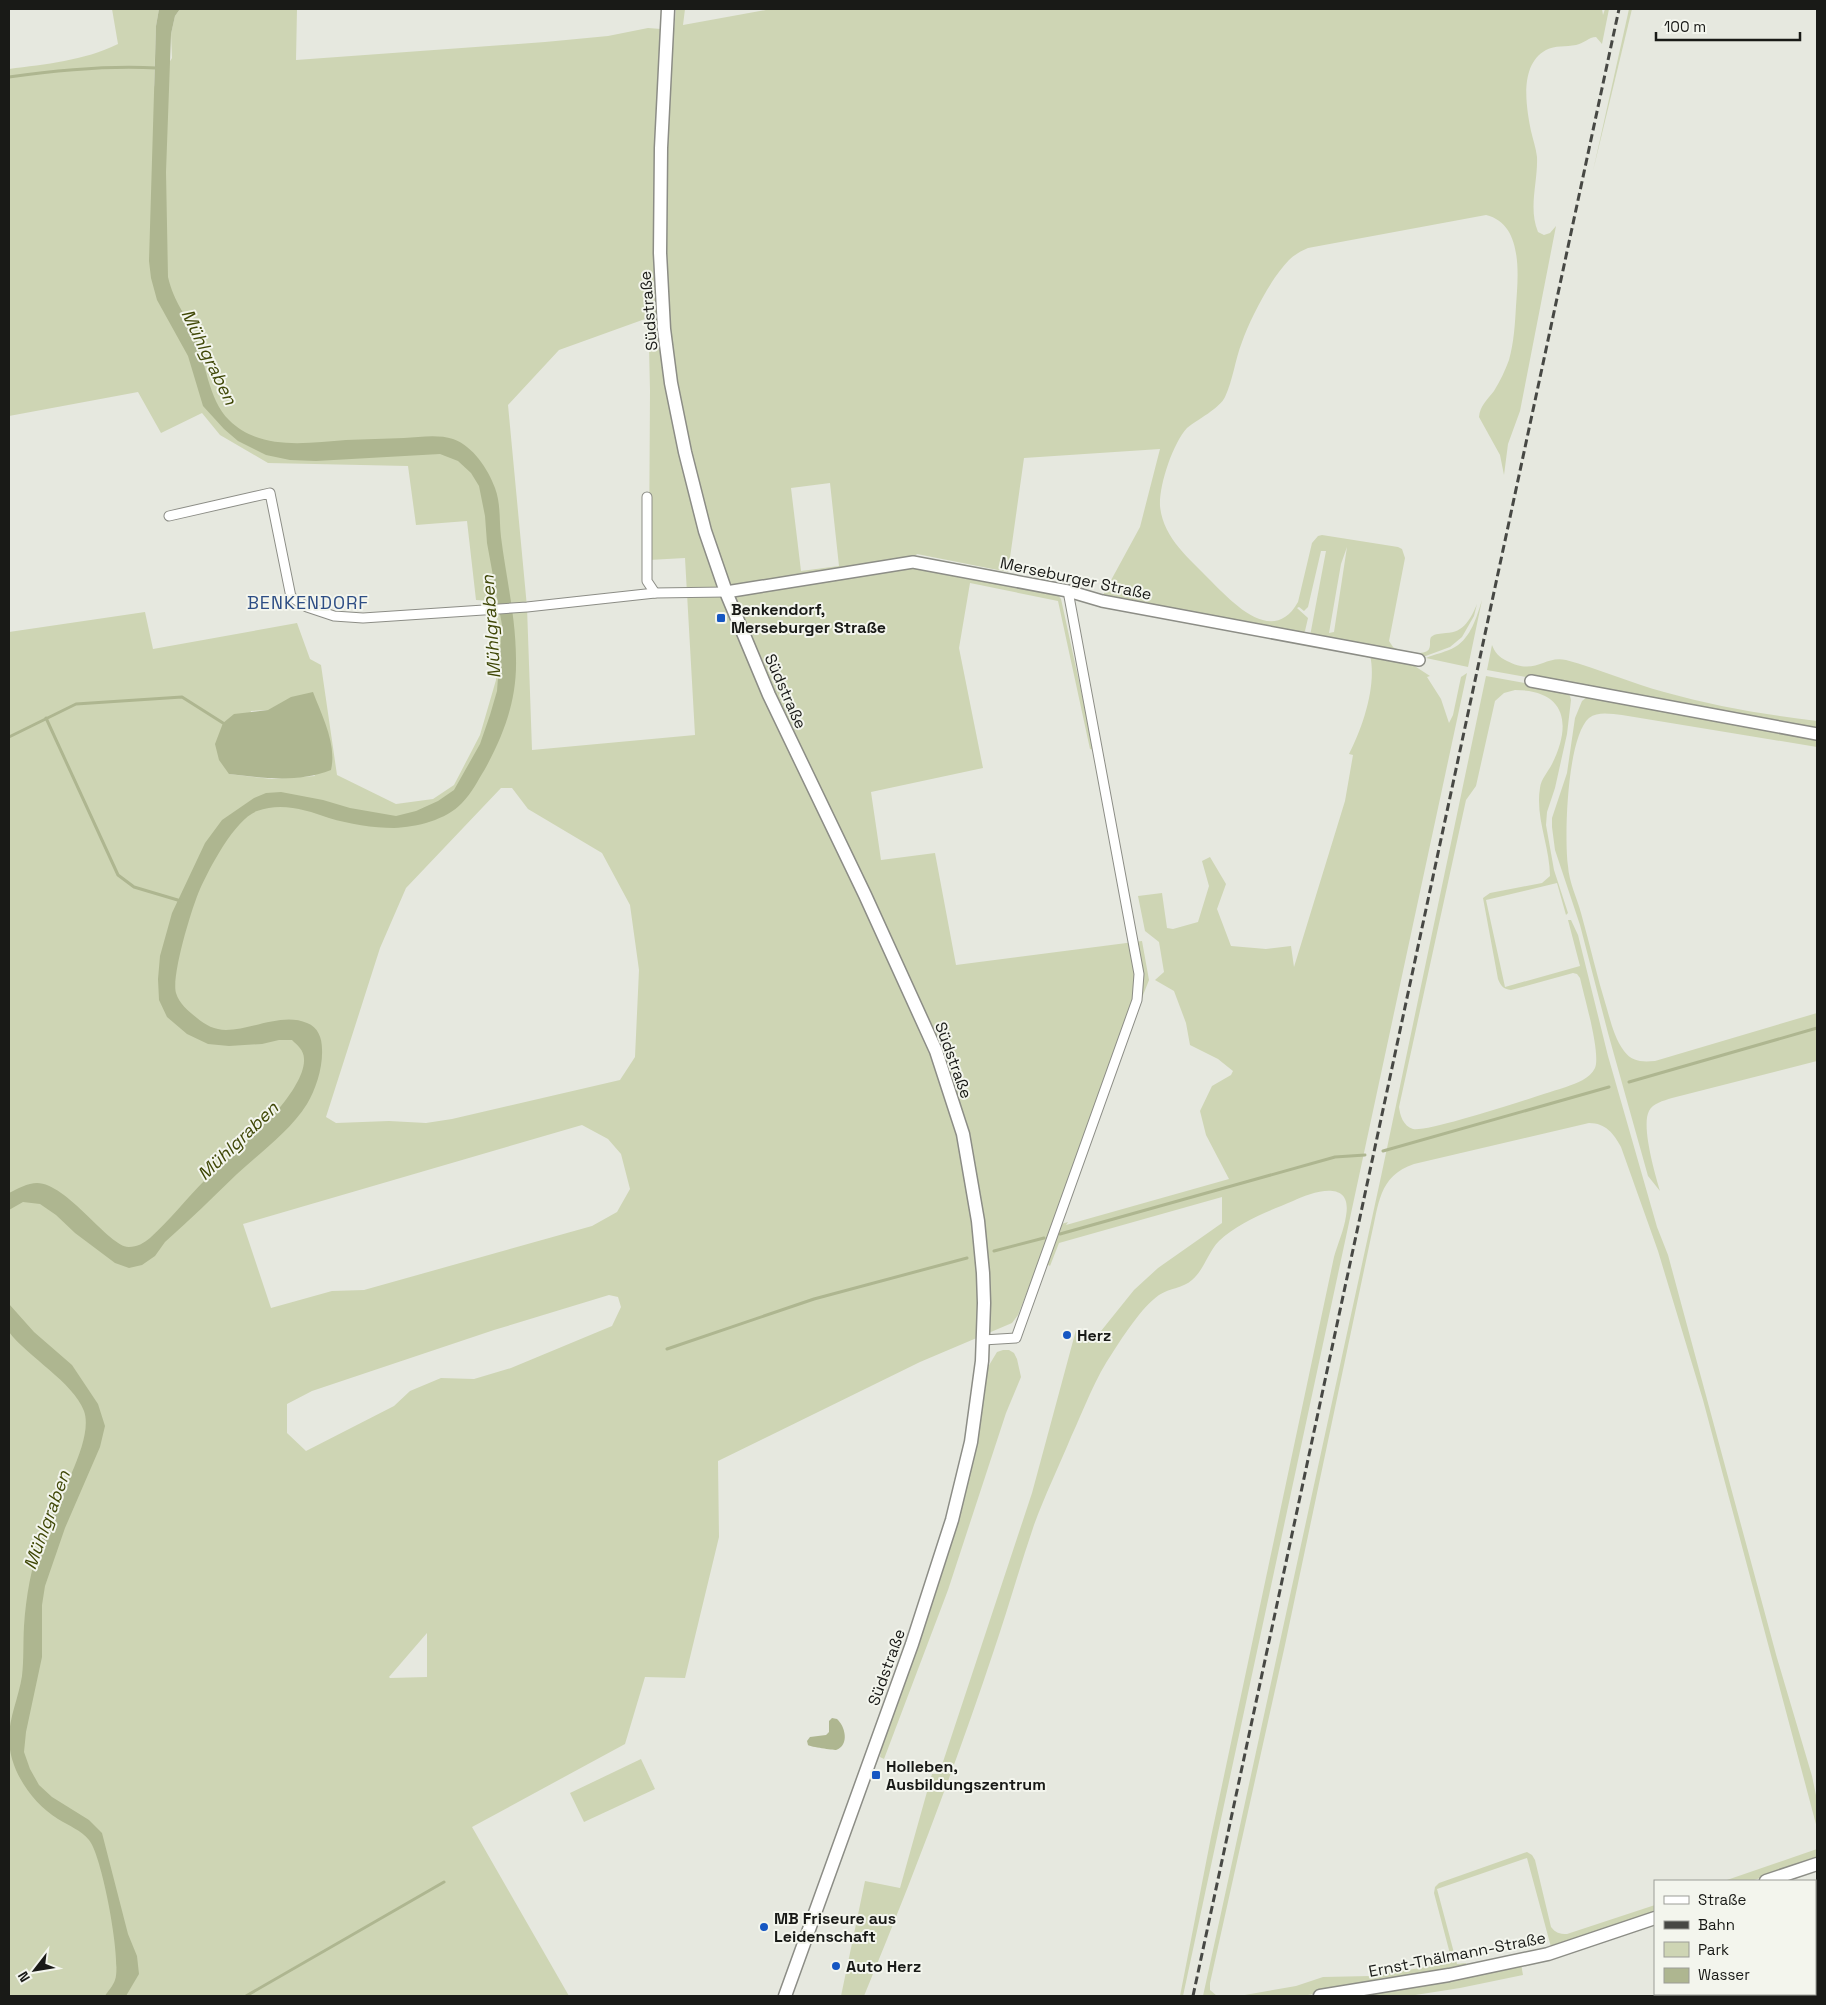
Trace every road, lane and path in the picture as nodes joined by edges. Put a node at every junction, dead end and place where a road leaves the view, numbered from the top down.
1 (668, 9) edge
2 (647, 497) dead end
3 (169, 516) dead end
4 (1068, 591) junction
5 (655, 592) junction
6 (726, 592) junction
7 (1419, 660) dead end
8 (1531, 681) dead end
9 (1817, 734) edge
10 (984, 1340) junction
11 (1817, 1864) edge
12 (1769, 1880) edge
13 (1654, 1918) edge
14 (785, 1996) edge
15 (1320, 1996) edge

1 - 6 main road, Südstraße
2 - 5 street
3 - 5 street
4 - 6 street, Merseburger Straße
4 - 7 street, Merseburger Straße
4 - 10 street
5 - 6 street
6 - 10 main road, Südstraße
8 - 9 street
10 - 14 main road, Südstraße
11 - 12 main road
13 - 15 main road, Ernst-Thälmann-Straße

